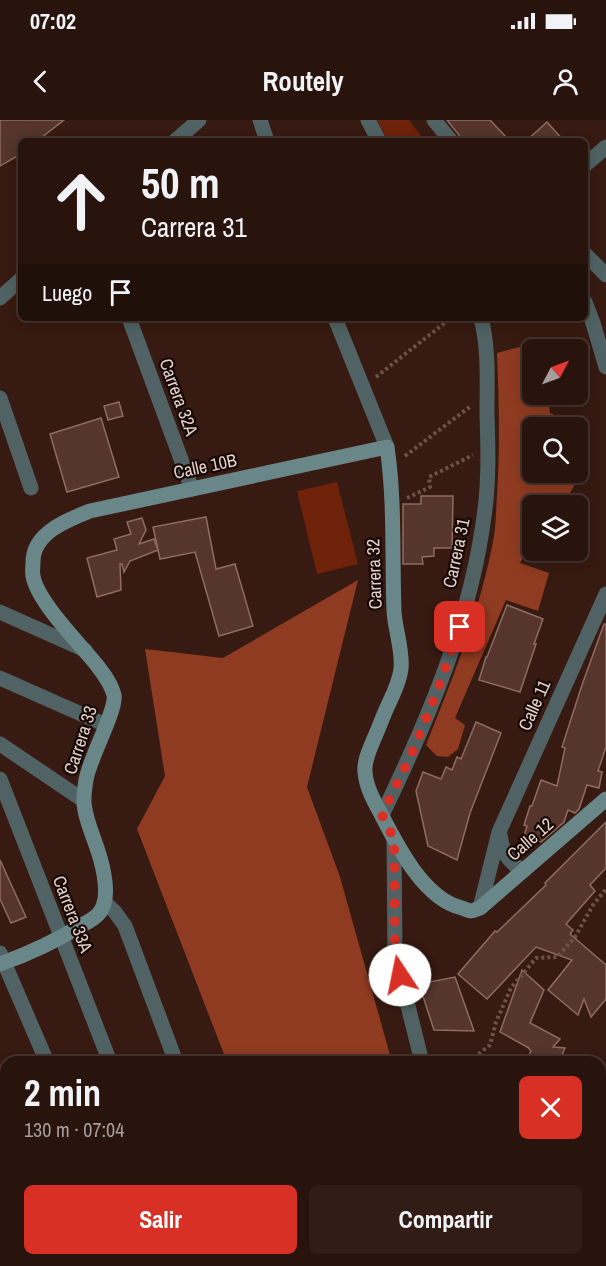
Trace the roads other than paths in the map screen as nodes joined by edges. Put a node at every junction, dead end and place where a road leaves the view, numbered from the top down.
1 (199, 120) edge
2 (260, 120) edge
3 (368, 120) edge
4 (434, 120) edge
5 (178, 138) edge
6 (266, 138) edge
7 (377, 138) edge
8 (449, 138) edge
9 (606, 147) edge
10 (588, 162) edge
11 (588, 257) edge
12 (606, 275) edge
13 (18, 282) edge
14 (0, 298) edge
15 (588, 310) edge
16 (130, 321) edge
17 (336, 321) edge
18 (482, 321) edge
19 (606, 367) edge
20 (0, 398) edge
21 (387, 447) junction
22 (31, 488) dead end
23 (192, 489) junction
24 (38, 542) joint
25 (606, 594) edge
26 (606, 609) edge
27 (0, 612) edge
28 (592, 621) junction
29 (85, 650) junction
30 (0, 678) edge
31 (106, 725) junction
32 (0, 744) edge
33 (0, 779) edge
34 (606, 799) edge
35 (83, 800) junction
36 (388, 827) junction
37 (499, 832) junction
38 (523, 871) junction
39 (103, 907) junction
40 (480, 908) junction
41 (62, 938) junction
42 (1, 960) edge
43 (44, 1056) edge
44 (108, 1056) edge
45 (174, 1056) edge
46 (421, 1056) edge

1 - 5 street
2 - 6 street
3 - 7 street
4 - 8 street
9 - 10 street
11 - 12 street
13 - 14 street
15 - 19 street
16 - 23 street, Carrera 32A
17 - 21 street, Carrera 32
18 - 36 street, Carrera 31
20 - 22 street
21 - 23 street, Calle 10B
21 - 36 street, Carrera 32
23 - 24 street, Calle 10B
24 - 29 street, Carrera 33
25 - 28 street, Calle 11
26 - 28 street
27 - 29 street
28 - 37 street, Calle 11
29 - 31 street, Carrera 33
30 - 31 street
31 - 35 street, Carrera 33
32 - 35 street
33 - 41 street, Carrera 33A
34 - 38 street, Calle 12
35 - 39 street, Carrera 33
36 - 40 street
36 - 46 street
37 - 38 street
37 - 40 street, Calle 11
38 - 40 street, Calle 12
39 - 41 street
39 - 45 street
41 - 42 street
41 - 44 street, Carrera 33A
42 - 43 street

